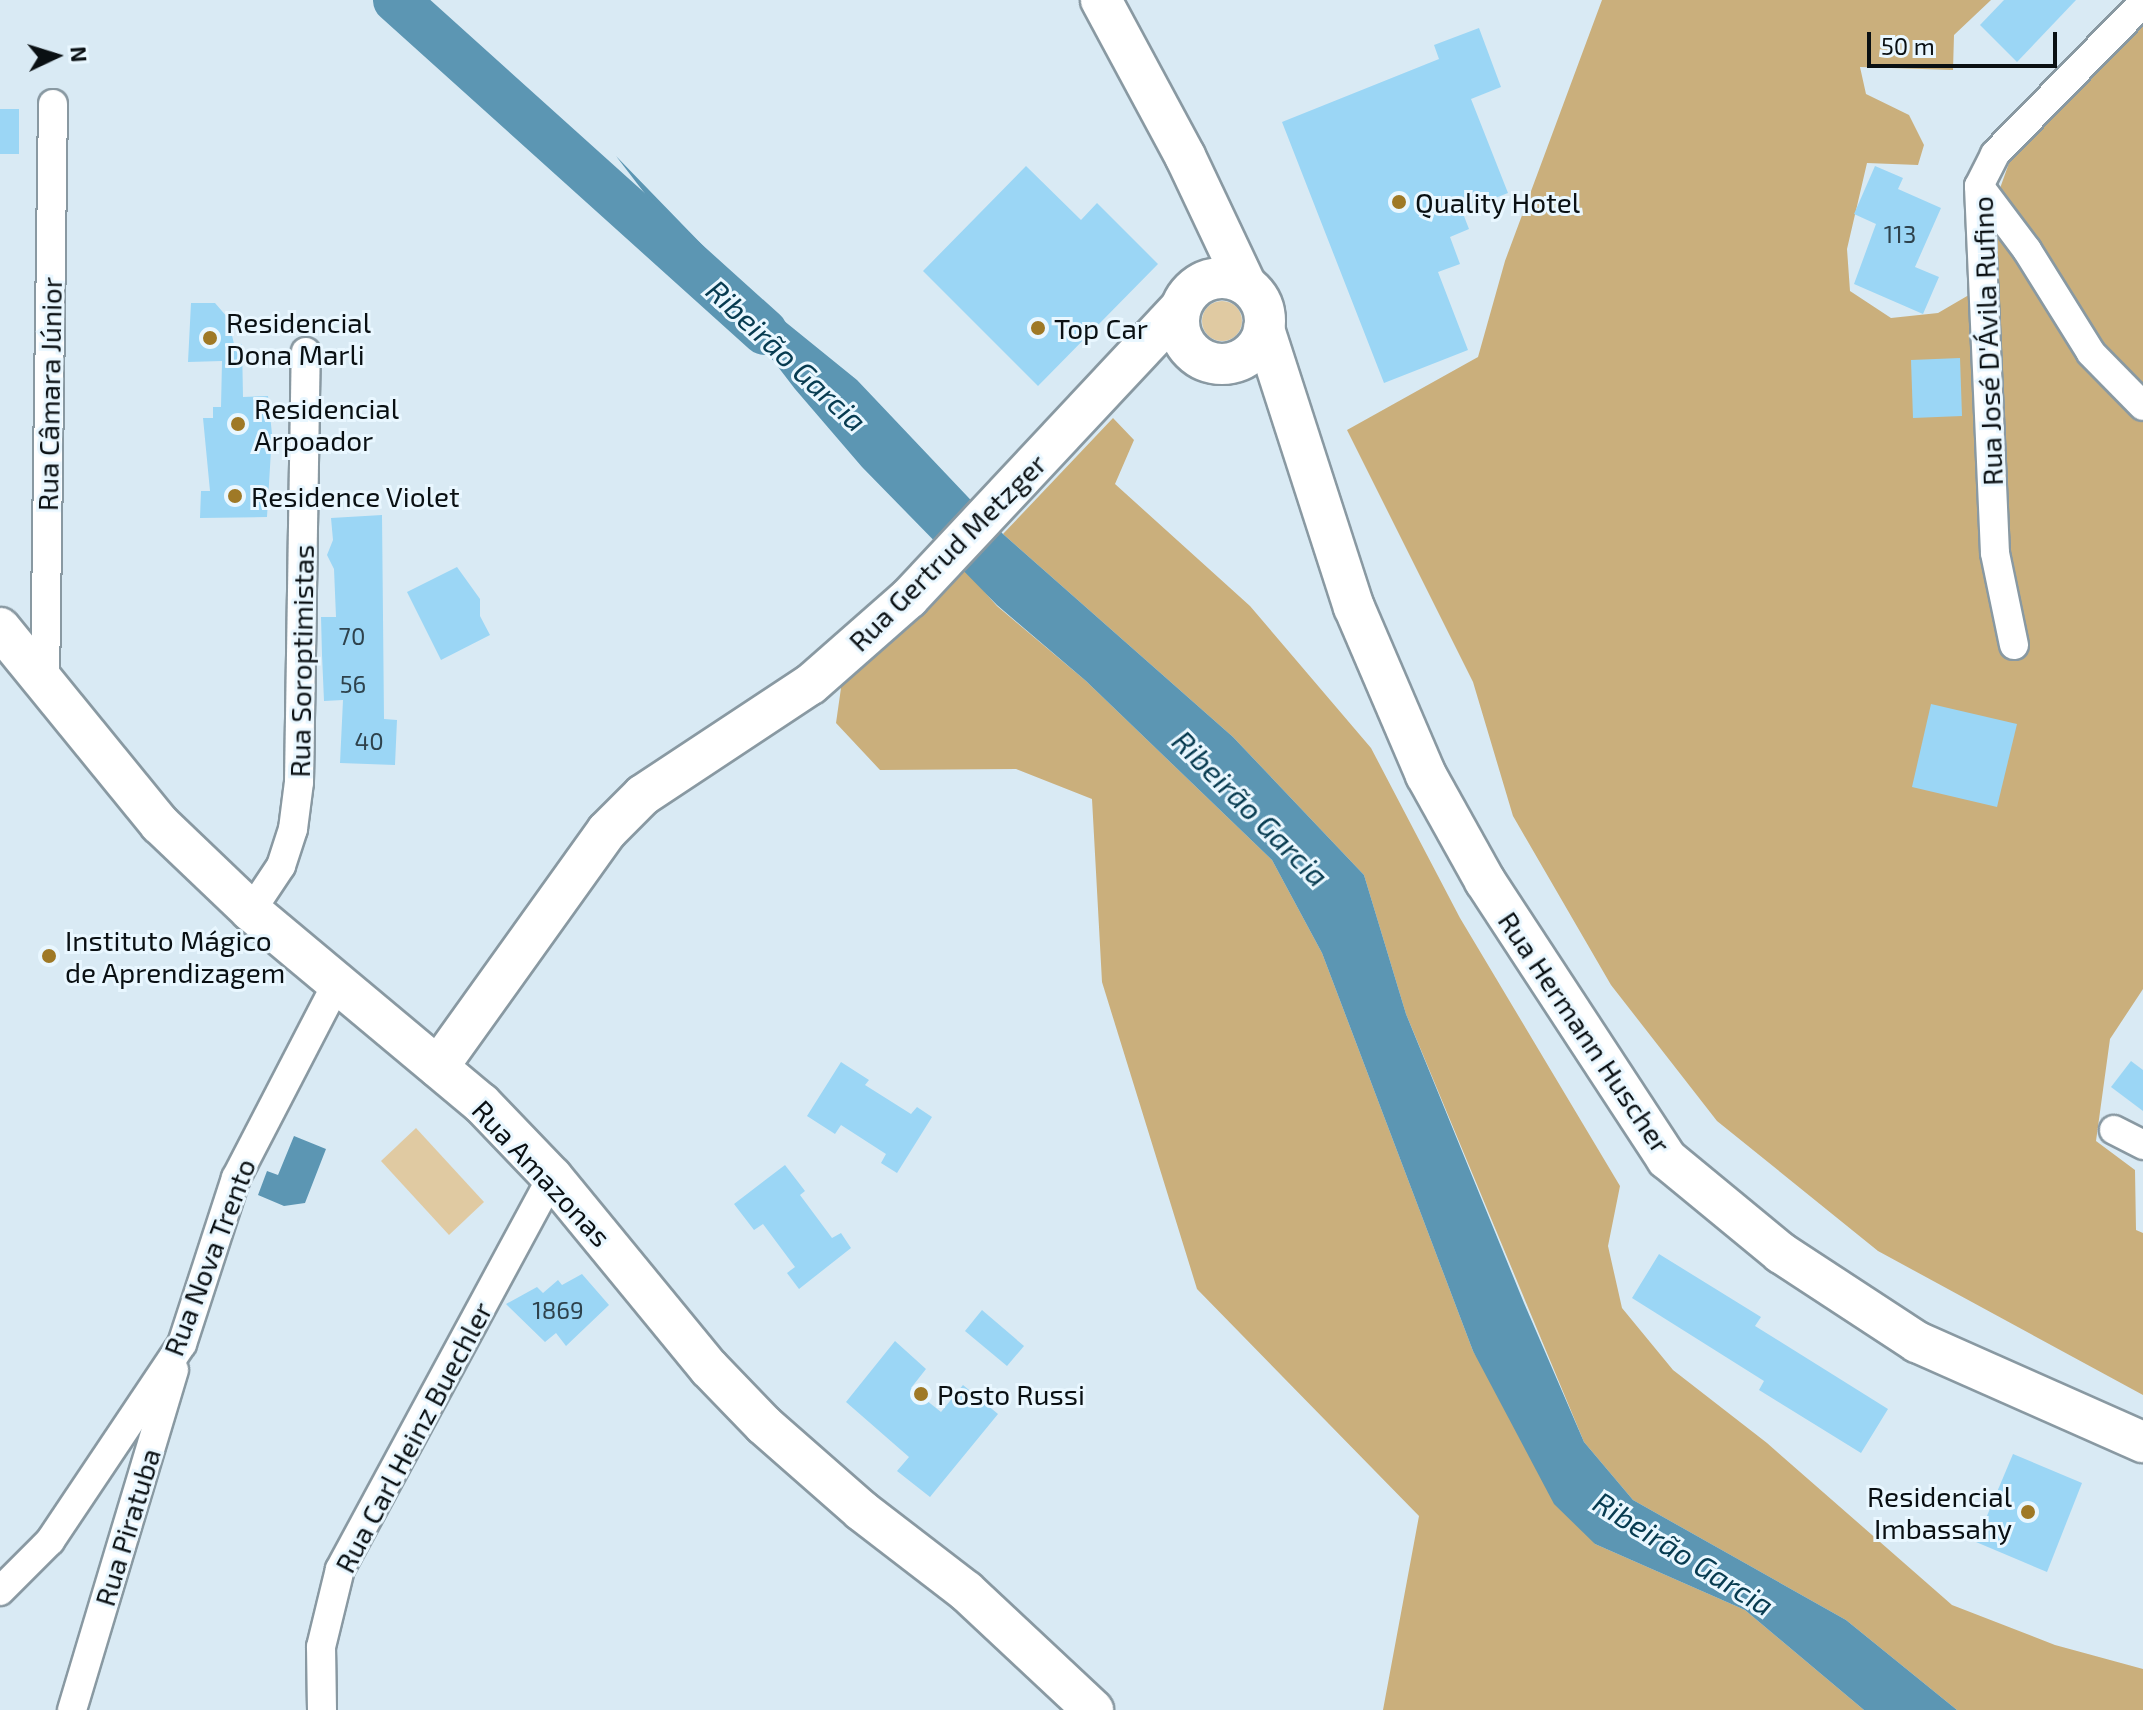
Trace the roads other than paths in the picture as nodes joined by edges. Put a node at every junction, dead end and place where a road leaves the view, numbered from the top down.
1 (1101, 0) edge
2 (2143, 3) edge
3 (53, 104) dead end
4 (1194, 174) junction
5 (1979, 186) junction
6 (1246, 285) junction
7 (1185, 300) junction
8 (1264, 329) junction
9 (306, 352) dead end
10 (1212, 360) junction
11 (1123, 370) junction
12 (2143, 406) edge
13 (1329, 532) junction
14 (0, 628) edge
15 (2014, 645) dead end
16 (45, 683) junction
17 (251, 911) junction
18 (337, 983) junction
19 (438, 1067) junction
20 (2114, 1130) dead end
21 (2143, 1145) edge
22 (552, 1177) junction
23 (182, 1344) junction
24 (2143, 1442) edge
25 (0, 1591) edge
26 (72, 1710) edge
27 (322, 1710) edge
28 (1093, 1710) edge

1 - 4 main road
2 - 5 street, Rua José D'Ávila Rufino
3 - 16 street, Rua Câmara Júnior
4 - 6 main road
4 - 7 main road
5 - 12 street
5 - 15 street, Rua José D'Ávila Rufino
6 - 7 main road
6 - 8 main road
7 - 10 main road
7 - 11 main road, Rua Gertrud Metzger
8 - 10 main road
8 - 13 main road, Rua Hermann Huscher
9 - 17 street, Rua Soroptimistas
10 - 11 main road
10 - 13 main road, Rua Hermann Huscher
11 - 19 main road, Rua Gertrud Metzger
13 - 24 main road, Rua Hermann Huscher
14 - 16 main road, Rua Amazonas
16 - 17 main road, Rua Amazonas
17 - 18 main road, Rua Amazonas
18 - 19 main road, Rua Amazonas
18 - 23 street, Rua Nova Trento
19 - 22 main road, Rua Amazonas
20 - 21 street
22 - 27 street, Rua Carl Heinz Buechler
22 - 28 main road, Rua Amazonas
23 - 25 street, Rua Nova Trento
23 - 26 street, Rua Piratuba

